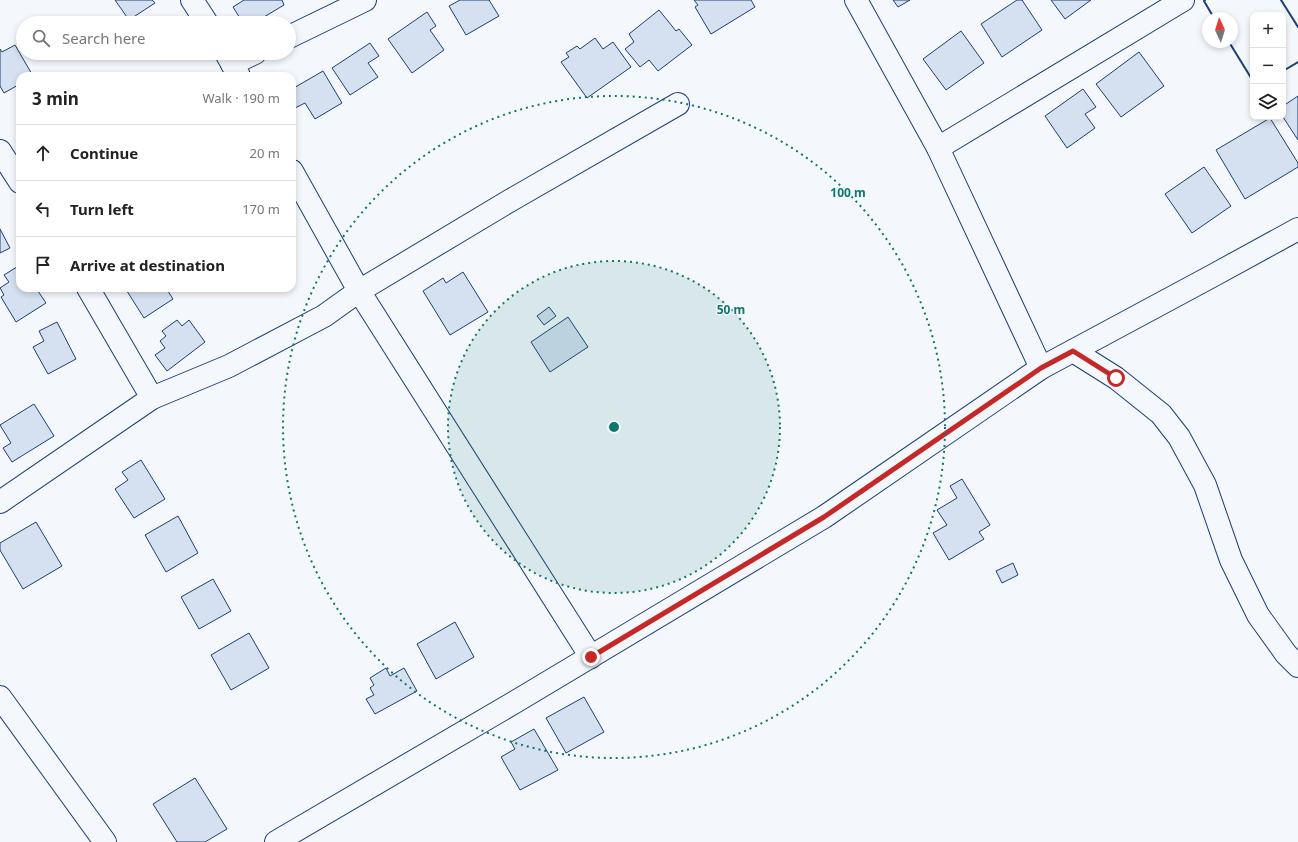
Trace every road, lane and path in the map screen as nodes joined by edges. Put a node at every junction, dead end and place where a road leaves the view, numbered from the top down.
1 (192, 0) edge
2 (364, 0) edge
3 (856, 0) edge
4 (1183, 0) edge
5 (202, 16) edge
6 (296, 34) edge
7 (678, 104) dead end
8 (938, 148) junction
9 (0, 151) edge
10 (16, 176) edge
11 (296, 178) edge
12 (1298, 229) edge
13 (359, 291) junction
14 (90, 292) edge
15 (1073, 351) junction
16 (1041, 368) junction
17 (152, 398) junction
18 (0, 502) edge
19 (591, 657) junction
20 (1298, 666) edge
21 (0, 697) edge
22 (104, 842) edge
23 (276, 842) edge

1 - 5 street
2 - 6 street
3 - 8 street
4 - 8 street
7 - 13 street
8 - 16 street
9 - 10 street
11 - 13 street
12 - 15 street
13 - 17 street
13 - 19 street
14 - 17 street
15 - 16 street
15 - 20 street
16 - 19 street
17 - 18 street
19 - 23 street
21 - 22 street

